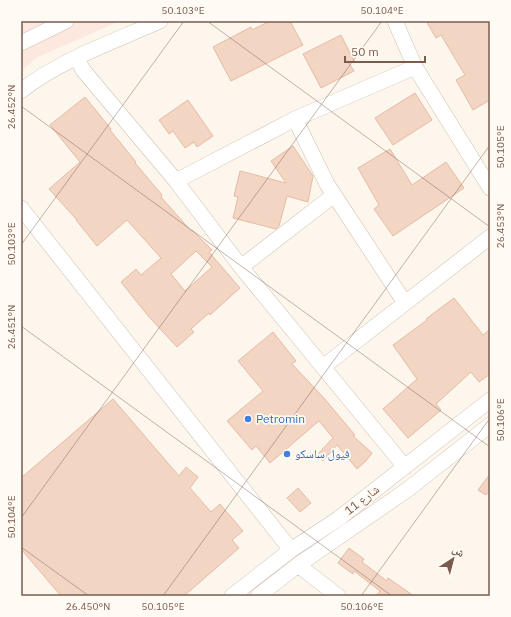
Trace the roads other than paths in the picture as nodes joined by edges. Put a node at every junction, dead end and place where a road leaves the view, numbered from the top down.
1 (66, 21) edge
2 (160, 21) edge
3 (395, 21) edge
4 (21, 43) edge
5 (77, 58) junction
6 (416, 67) junction
7 (21, 91) edge
8 (295, 119) junction
9 (176, 181) junction
10 (490, 188) edge
11 (334, 195) junction
12 (21, 208) edge
13 (490, 237) edge
14 (241, 267) junction
15 (405, 303) junction
16 (323, 367) junction
17 (490, 400) edge
18 (490, 425) edge
19 (404, 467) junction
20 (291, 550) junction
21 (298, 564) junction
22 (232, 596) edge
23 (258, 596) edge
24 (338, 596) edge

1 - 4 street
2 - 5 street
3 - 6 street
5 - 7 street
5 - 9 street
6 - 8 street
6 - 10 street
8 - 9 street
8 - 11 street
9 - 14 street
11 - 14 street
11 - 15 street
12 - 20 street
13 - 15 street
14 - 16 street
15 - 16 street
16 - 19 street
17 - 19 street, شارع 11
18 - 21 street, شارع 11
19 - 20 street, شارع 11
20 - 22 street, شارع 11
21 - 23 street, شارع 11
21 - 24 street

